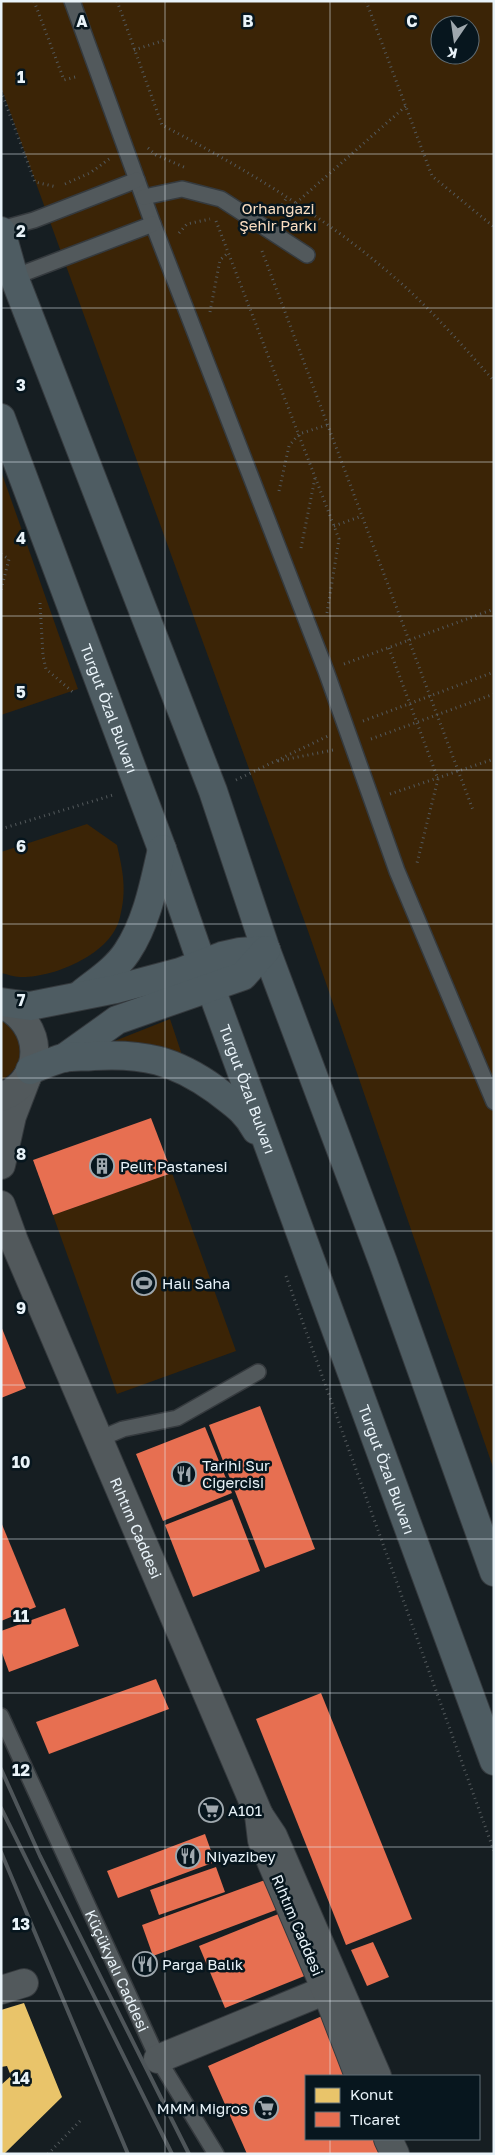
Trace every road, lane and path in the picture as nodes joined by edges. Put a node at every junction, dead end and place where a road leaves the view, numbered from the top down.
1 (34, 1) edge
2 (72, 1) edge
3 (117, 1) edge
4 (366, 1) edge
5 (165, 40) dead end
6 (134, 50) junction
7 (81, 76) dead end
8 (1, 91) edge
9 (406, 106) junction
10 (142, 143) dead end
11 (108, 153) dead end
12 (191, 170) dead end
13 (137, 180) junction
14 (144, 197) junction
15 (288, 197) junction
16 (296, 203) junction
17 (268, 209) dead end
18 (215, 218) junction
19 (222, 221) dead end
20 (152, 224) junction
21 (494, 227) edge
22 (1, 230) edge
23 (179, 236) dead end
24 (261, 247) dead end
25 (228, 253) junction
26 (308, 255) dead end
27 (14, 277) junction
28 (205, 311) dead end
29 (494, 382) edge
30 (1, 418) edge
31 (328, 425) junction
32 (299, 434) junction
33 (315, 478) junction
34 (278, 493) dead end
35 (362, 516) junction
36 (334, 526) junction
37 (300, 552) dead end
38 (1, 554) edge
39 (1, 590) edge
40 (494, 609) edge
41 (326, 614) dead end
42 (409, 641) junction
43 (389, 648) junction
44 (326, 671) junction
45 (494, 694) edge
46 (436, 715) junction
47 (418, 722) junction
48 (353, 745) junction
49 (494, 758) edge
50 (273, 763) dead end
51 (458, 772) junction
52 (438, 779) junction
53 (116, 794) dead end
54 (384, 796) dead end
55 (473, 810) dead end
56 (1, 823) edge
57 (2, 829) edge
58 (162, 849) junction
59 (417, 865) dead end
60 (266, 950) junction
61 (207, 976) junction
62 (78, 996) junction
63 (1, 1003) edge
64 (64, 1058) junction
65 (29, 1074) junction
66 (1, 1097) edge
67 (494, 1102) edge
68 (275, 1161) junction
69 (1, 1164) edge
70 (1, 1188) edge
71 (1, 1205) edge
72 (14, 1241) junction
73 (284, 1272) dead end
74 (258, 1372) dead end
75 (99, 1439) junction
76 (494, 1572) edge
77 (1, 1716) edge
78 (494, 1761) edge
79 (259, 1815) junction
80 (494, 1851) edge
81 (326, 1990) junction
82 (349, 2031) junction
83 (158, 2059) junction
84 (359, 2075) edge
85 (375, 2075) edge
86 (80, 2120) dead end
87 (388, 2140) edge
88 (404, 2140) edge
89 (48, 2154) edge
90 (216, 2154) edge
91 (395, 2154) edge
92 (410, 2154) edge

1 - 7 path
2 - 13 lane
3 - 6 path
4 - 9 path
5 - 6 path
6 - 15 path
8 - 11 path
9 - 16 path
9 - 21 path
10 - 12 path
13 - 14 lane
13 - 22 lane
14 - 20 lane
14 - 26 lane
15 - 16 path
15 - 17 path
16 - 29 path
18 - 19 path
18 - 23 path
18 - 25 path
20 - 27 lane
20 - 44 lane
22 - 27 highway
24 - 31 path
25 - 28 path
25 - 32 path
27 - 60 highway
30 - 58 highway, Turgut Özal Bulvarı
31 - 32 path
31 - 35 path
32 - 33 path
32 - 34 path
33 - 36 path
33 - 37 path
35 - 36 path
35 - 42 path
36 - 41 path
38 - 39 path
40 - 42 path
42 - 43 path
42 - 46 path
43 - 44 path
43 - 47 path
44 - 48 lane
45 - 46 path
46 - 47 path
46 - 51 path
47 - 48 path
47 - 52 path
48 - 50 path
48 - 67 lane
49 - 51 path
51 - 52 path
51 - 55 path
52 - 54 path
52 - 59 path
53 - 57 path
56 - 57 path
58 - 61 highway, Turgut Özal Bulvarı
58 - 62 highway
60 - 61 highway
60 - 76 highway
61 - 62 highway
61 - 64 highway
61 - 68 highway, Turgut Özal Bulvarı
62 - 63 highway
63 - 65 street
64 - 65 highway
64 - 68 highway
65 - 66 street
65 - 69 street
68 - 78 highway, Turgut Özal Bulvarı
70 - 72 street, Rıhtım Caddesi
71 - 72 street, Rıhtım Caddesi
72 - 75 street, Rıhtım Caddesi
73 - 80 path
74 - 75 lane
75 - 79 street, Rıhtım Caddesi
77 - 83 lane, Küçükyalı Caddesi
79 - 81 street, Rıhtım Caddesi
79 - 82 street, Rıhtım Caddesi
81 - 82 street, Rıhtım Caddesi
81 - 83 street
82 - 84 street
82 - 85 street
83 - 90 lane, Küçükyalı Caddesi
86 - 89 path
87 - 91 street
88 - 92 street

